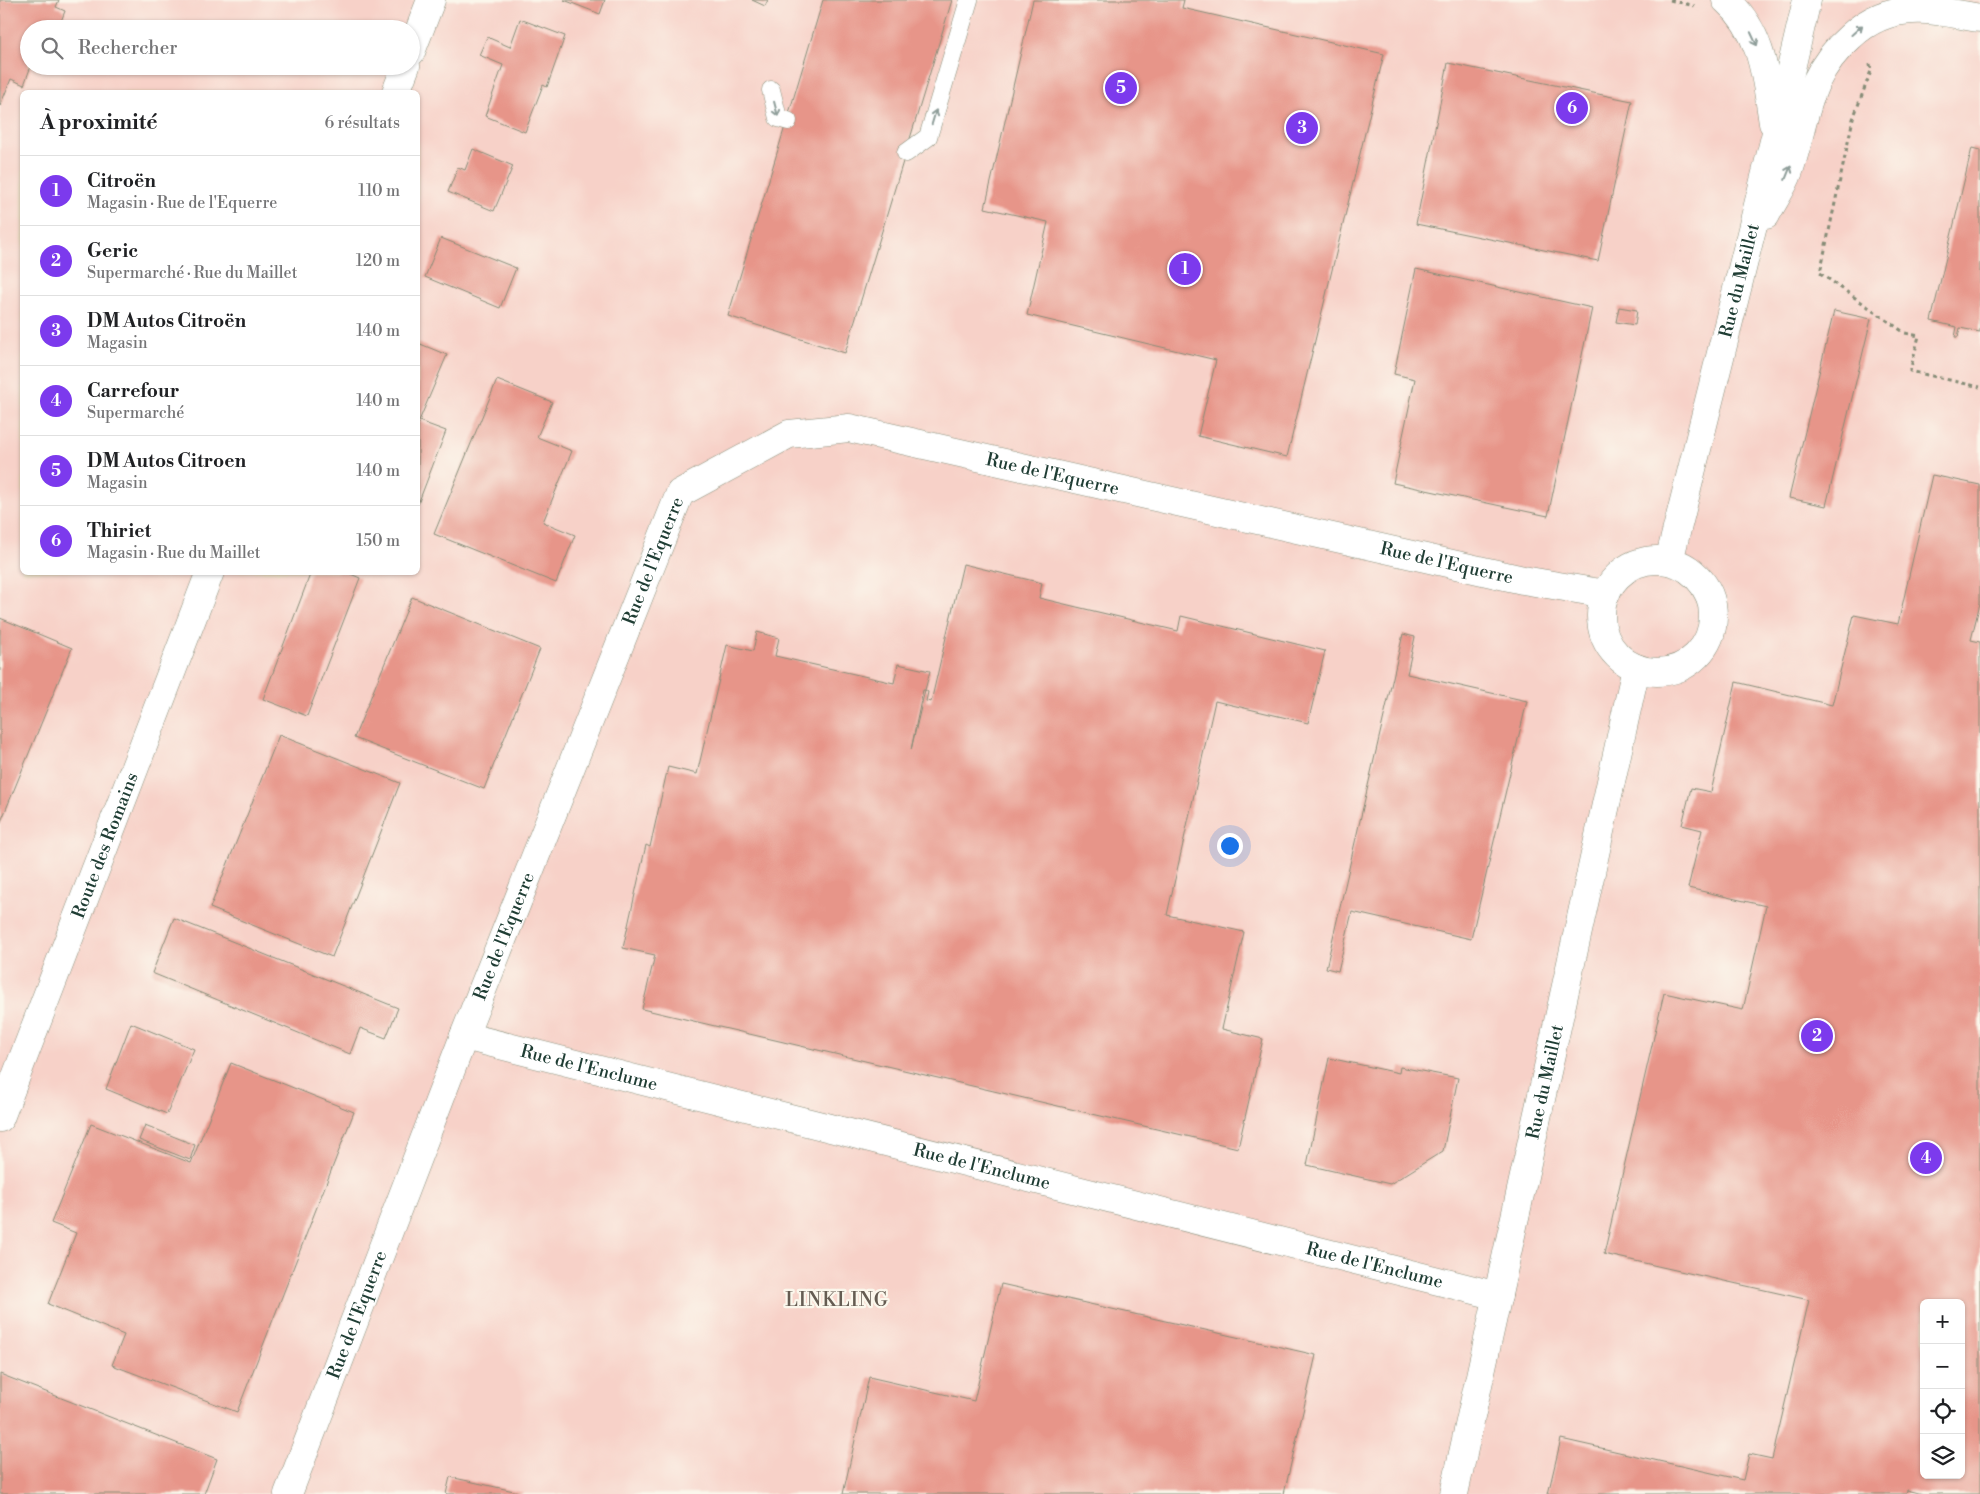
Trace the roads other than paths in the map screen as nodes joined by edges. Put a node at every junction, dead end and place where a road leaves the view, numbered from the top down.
1 (431, 0) edge
2 (969, 0) edge
3 (1726, 0) edge
4 (1807, 0) edge
5 (1980, 18) edge
6 (420, 29) edge
7 (403, 75) edge
8 (397, 90) edge
9 (771, 90) dead end
10 (788, 121) dead end
11 (1776, 137) junction
12 (906, 153) dead end
13 (1748, 247) junction
14 (1669, 561) junction
15 (209, 575) edge
16 (1606, 594) junction
17 (1636, 668) junction
18 (464, 1036) junction
19 (0, 1118) edge
20 (1498, 1296) junction
21 (288, 1494) edge
22 (1454, 1494) edge

1 - 6 street
12 -> 2 lane
3 -> 11 street
4 - 11 street, Rue du Maillet
13 -> 5 street
7 - 8 street
9 -> 10 lane
11 - 13 street, Rue du Maillet
13 - 14 street, Rue du Maillet
14 - 16 street
14 - 17 street
15 - 19 street, Route des Romains
16 - 17 street
16 - 18 street, Rue de l'Equerre
17 - 20 street, Rue du Maillet
18 - 20 street, Rue de l'Enclume
18 - 21 street, Rue de l'Equerre
20 - 22 street, Rue du Maillet

